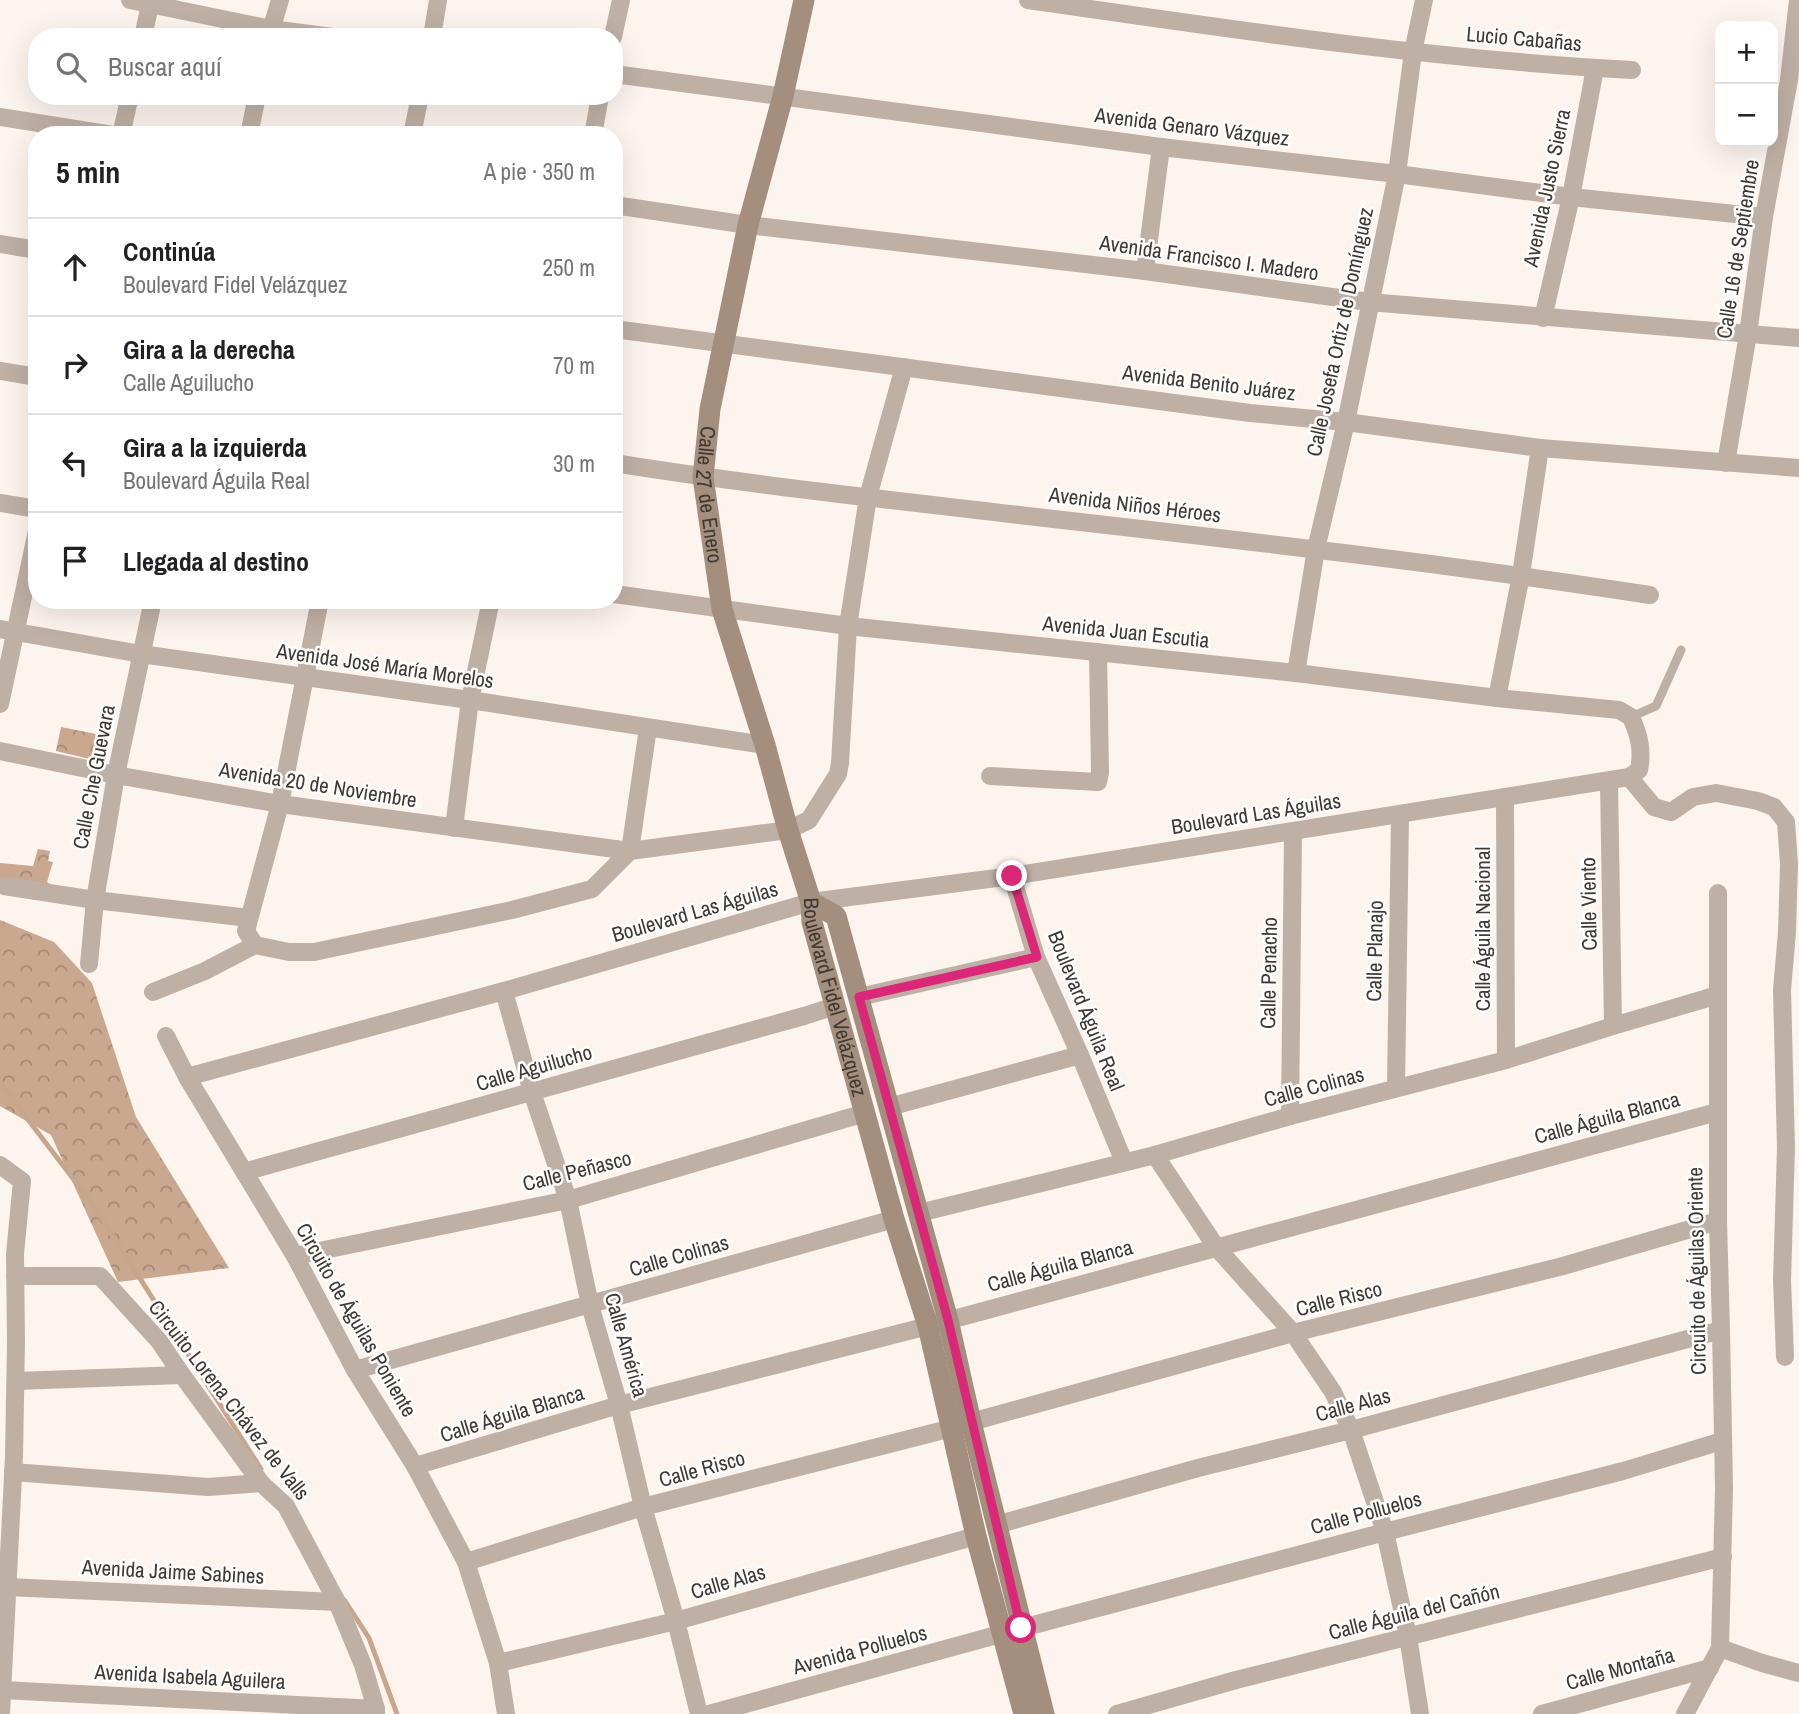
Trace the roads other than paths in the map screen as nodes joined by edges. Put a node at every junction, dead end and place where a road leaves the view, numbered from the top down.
1 (130, 0) edge
2 (280, 0) edge
3 (438, 0) edge
4 (621, 0) edge
5 (804, 0) edge
6 (1028, 0) edge
7 (1424, 0) edge
8 (1798, 0) edge
9 (150, 2) edge
10 (145, 28) edge
11 (251, 28) edge
12 (272, 28) edge
13 (433, 28) edge
14 (615, 28) edge
15 (1413, 52) junction
16 (1595, 68) junction
17 (1632, 69) dead end
18 (623, 75) edge
19 (783, 96) junction
20 (128, 105) edge
21 (255, 105) edge
22 (418, 105) edge
23 (598, 105) edge
24 (0, 117) edge
25 (56, 126) edge
26 (123, 126) edge
27 (251, 126) edge
28 (414, 126) edge
29 (595, 126) edge
30 (1161, 147) junction
31 (1397, 174) junction
32 (1571, 197) junction
33 (623, 206) edge
34 (1764, 217) junction
35 (748, 225) junction
36 (0, 244) edge
37 (28, 249) edge
38 (1145, 271) junction
39 (1369, 302) junction
40 (1543, 318) junction
41 (623, 330) edge
42 (1748, 334) junction
43 (1799, 338) edge
44 (723, 344) junction
45 (904, 367) junction
46 (0, 371) edge
47 (28, 376) edge
48 (1346, 422) junction
49 (1541, 448) junction
50 (1726, 463) junction
51 (623, 464) edge
52 (1799, 468) edge
53 (702, 477) junction
54 (868, 497) junction
55 (0, 503) edge
56 (28, 508) edge
57 (1316, 549) junction
58 (28, 561) edge
59 (1521, 575) junction
60 (623, 595) edge
61 (1650, 595) dead end
62 (722, 608) junction
63 (151, 609) edge
64 (318, 609) edge
65 (489, 609) edge
66 (848, 625) junction
67 (7, 630) edge
68 (1681, 650) dead end
69 (1098, 652) junction
70 (141, 654) junction
71 (1296, 673) junction
72 (305, 678) junction
73 (1497, 698) junction
74 (470, 700) junction
75 (0, 704) edge
76 (1632, 717) junction
77 (648, 728) junction
78 (765, 745) junction
79 (0, 751) edge
80 (1634, 774) junction
81 (116, 775) junction
82 (990, 776) dead end
83 (1609, 781) junction
84 (1504, 797) junction
85 (280, 804) junction
86 (1400, 815) junction
87 (454, 828) junction
88 (788, 830) junction
89 (1293, 831) junction
90 (630, 852) junction
91 (1012, 876) junction
92 (4, 886) dead end
93 (1717, 893) dead end
94 (94, 900) junction
95 (811, 902) junction
96 (250, 931) junction
97 (1037, 957) junction
98 (89, 964) dead end
99 (504, 991) junction
100 (153, 992) dead end
101 (1717, 995) junction
102 (859, 997) junction
103 (835, 1006) junction
104 (1614, 1026) junction
105 (166, 1036) dead end
106 (1080, 1055) junction
107 (1506, 1060) junction
108 (187, 1077) junction
109 (1396, 1088) junction
110 (532, 1092) junction
111 (889, 1107) junction
112 (1717, 1112) junction
113 (865, 1113) junction
114 (1290, 1116) junction
115 (1155, 1155) junction
116 (1124, 1162) junction
117 (0, 1165) edge
118 (244, 1172) junction
119 (568, 1200) junction
120 (919, 1213) junction
121 (894, 1219) junction
122 (1717, 1220) junction
123 (1216, 1247) junction
124 (8, 1253) edge
125 (295, 1256) junction
126 (15, 1276) junction
127 (590, 1305) junction
128 (938, 1323) junction
129 (1721, 1330) junction
130 (1293, 1333) junction
131 (8, 1342) edge
132 (1785, 1357) dead end
133 (355, 1370) junction
134 (182, 1375) junction
135 (16, 1381) junction
136 (620, 1405) junction
137 (961, 1425) junction
138 (1351, 1430) junction
139 (1722, 1441) junction
140 (9, 1461) edge
141 (415, 1466) junction
142 (261, 1483) junction
143 (643, 1507) junction
144 (996, 1525) junction
145 (1385, 1532) junction
146 (972, 1536) junction
147 (1723, 1557) junction
148 (466, 1562) junction
149 (5, 1575) edge
150 (337, 1602) junction
151 (676, 1621) junction
152 (1013, 1631) junction
153 (1408, 1636) junction
154 (1720, 1648) junction
155 (498, 1663) junction
156 (1710, 1668) junction
157 (1799, 1673) edge
158 (2, 1690) junction
159 (376, 1711) edge
160 (1, 1714) edge
161 (506, 1714) edge
162 (699, 1714) edge
163 (709, 1714) edge
164 (1024, 1714) edge
165 (1044, 1714) edge
166 (1117, 1714) edge
167 (1420, 1714) edge
168 (1542, 1714) edge
169 (1685, 1714) edge

1 - 9 street
2 - 12 street
3 - 13 street
4 - 14 street
5 - 19 main road, Calle 27 de Enero
6 - 15 street, Lucio Cabañas
7 - 15 street, Calle Josefa Ortiz de Domínguez
8 - 34 street, Calle 16 de Septiembre
9 - 10 street
9 - 11 street
15 - 16 street, Lucio Cabañas
15 - 31 street, Calle Josefa Ortiz de Domínguez
16 - 17 street, Lucio Cabañas
16 - 32 street, Avenida Justo Sierra
18 - 19 street, Avenida Genaro Vázquez
19 - 30 street, Avenida Genaro Vázquez
19 - 35 main road, Calle 27 de Enero
20 - 26 street
21 - 27 street
22 - 28 street
23 - 29 street
24 - 25 street
30 - 31 street, Avenida Genaro Vázquez
30 - 38 street
31 - 32 street, Avenida Genaro Vázquez
31 - 39 street, Calle Josefa Ortiz de Domínguez
32 - 34 street, Avenida Genaro Vázquez
32 - 40 street, Avenida Justo Sierra
33 - 35 street, Avenida Francisco I. Madero
34 - 42 street, Calle 16 de Septiembre
35 - 38 street, Avenida Francisco I. Madero
35 - 44 main road, Calle 27 de Enero
36 - 37 street
38 - 39 street, Avenida Francisco I. Madero
39 - 40 street, Avenida Francisco I. Madero
39 - 48 street, Calle Josefa Ortiz de Domínguez
40 - 42 street, Avenida Francisco I. Madero
41 - 44 street, Avenida Benito Juárez
42 - 43 street, Avenida Francisco I. Madero
42 - 50 street, Calle 16 de Septiembre
44 - 45 street, Avenida Benito Juárez
44 - 53 main road, Calle 27 de Enero
45 - 48 street, Avenida Benito Juárez
45 - 54 street
46 - 47 street
48 - 49 street, Avenida Benito Juárez
48 - 57 street, Calle Josefa Ortiz de Domínguez
49 - 50 street, Avenida Benito Juárez
49 - 59 street
50 - 52 street, Avenida Benito Juárez
51 - 53 street, Avenida Niños Héroes
53 - 54 street, Avenida Niños Héroes
53 - 62 main road, Calle 27 de Enero
54 - 57 street, Avenida Niños Héroes
54 - 66 street
55 - 56 street
57 - 59 street, Avenida Niños Héroes
57 - 71 street, Calle Josefa Ortiz de Domínguez
58 - 67 street
59 - 61 street, Avenida Niños Héroes
59 - 73 street
60 - 62 street, Avenida Juan Escutia
62 - 66 street, Avenida Juan Escutia
62 - 78 main road, Calle 27 de Enero
63 - 70 street, Calle Che Guevara
64 - 72 street
65 - 74 street
66 - 69 street, Avenida Juan Escutia
66 - 88 street
67 - 70 street, Avenida José María Morelos
67 - 75 street
68 - 76 lane
69 - 71 street, Avenida Juan Escutia
69 - 82 street
70 - 72 street, Avenida José María Morelos
70 - 81 street, Calle Che Guevara
71 - 73 street, Avenida Juan Escutia
72 - 74 street, Avenida José María Morelos
72 - 85 street
73 - 76 street, Avenida Juan Escutia
74 - 77 street, Avenida José María Morelos
74 - 87 street
76 - 80 street
77 - 78 street, Avenida José María Morelos
77 - 90 street
78 - 88 main road, Calle 27 de Enero
79 - 81 street, Avenida 20 de Noviembre
80 - 83 street, Boulevard Las Águilas
80 - 132 street
81 - 85 street, Avenida 20 de Noviembre
81 - 94 street, Calle Che Guevara
83 - 84 street, Boulevard Las Águilas
83 - 104 street, Calle Viento
84 - 86 street, Boulevard Las Águilas
84 - 107 street, Calle Águila Nacional
85 - 87 street, Avenida 20 de Noviembre
85 - 96 street
86 - 89 street, Boulevard Las Águilas
86 - 109 street, Calle Planajo
87 - 90 street, Avenida 20 de Noviembre
88 - 90 street, Avenida 20 de Noviembre
88 - 95 main road, Calle 27 de Enero
89 - 91 street, Boulevard Las Águilas
89 - 114 street, Calle Penacho
90 - 96 street
91 - 95 street, Boulevard Las Águilas
91 - 97 street, Boulevard Águila Real
92 - 94 street
93 - 101 street, Circuito de Águilas Oriente
94 - 96 street
94 - 98 street, Calle Che Guevara
95 - 99 street, Boulevard Las Águilas
95 - 102 main road, Boulevard Fidel Velázquez
95 - 103 main road, Boulevard Fidel Velázquez
96 - 100 street
97 - 102 street
97 - 106 street, Boulevard Águila Real
99 - 108 street, Boulevard Las Águilas
99 - 110 street, Calle América
101 - 104 street, Calle Colinas
101 - 112 street, Circuito de Águilas Oriente
102 - 111 main road, Boulevard Fidel Velázquez
103 - 110 street, Calle Aguilucho
103 - 113 main road, Boulevard Fidel Velázquez
104 - 107 street, Calle Colinas
105 - 108 street, Circuito de Águilas Poniente
106 - 111 street
106 - 116 street, Boulevard Águila Real
107 - 109 street, Calle Colinas
108 - 118 street, Circuito de Águilas Poniente
109 - 114 street, Calle Colinas
110 - 118 street, Calle Aguilucho
110 - 119 street, Calle América
111 - 120 main road, Boulevard Fidel Velázquez
112 - 122 street, Circuito de Águilas Oriente
112 - 123 street, Calle Águila Blanca
113 - 119 street, Calle Peñasco
113 - 121 main road, Boulevard Fidel Velázquez
114 - 115 street, Calle Colinas
115 - 116 street, Calle Colinas
115 - 123 street
116 - 120 street, Calle Colinas
117 - 124 street
118 - 125 street, Circuito de Águilas Poniente
119 - 125 street, Calle Peñasco
119 - 127 street, Calle América
120 - 128 main road, Boulevard Fidel Velázquez
121 - 127 street, Calle Colinas
121 - 128 main road, Boulevard Fidel Velázquez
122 - 129 street, Circuito de Águilas Oriente
122 - 130 street, Calle Risco
123 - 128 street, Calle Águila Blanca
123 - 130 street
124 - 126 street
125 - 133 street, Circuito de Águilas Poniente
126 - 131 street
126 - 134 street, Circuito Lorena Chávez de Valls
127 - 133 street, Calle Colinas
127 - 136 street, Calle América
128 - 136 street, Calle Águila Blanca
128 - 137 main road, Boulevard Fidel Velázquez
129 - 138 street, Calle Alas
129 - 139 street, Circuito de Águilas Oriente
130 - 137 street, Calle Risco
130 - 138 street
131 - 135 street
133 - 141 street, Circuito de Águilas Poniente
134 - 135 street
134 - 142 street, Circuito Lorena Chávez de Valls
135 - 140 street
136 - 141 street, Calle Águila Blanca
136 - 143 street, Calle América
137 - 143 street, Calle Risco
137 - 144 main road, Boulevard Fidel Velázquez
137 - 146 main road, Boulevard Fidel Velázquez
138 - 144 street, Calle Alas
138 - 145 street
139 - 145 street, Calle Polluelos
139 - 147 street, Circuito de Águilas Oriente
140 - 142 street
140 - 149 street
141 - 148 street, Circuito de Águilas Poniente
142 - 150 street, Circuito Lorena Chávez de Valls
143 - 148 street, Calle Risco
143 - 151 street, Calle América
144 - 152 main road, Boulevard Fidel Velázquez
145 - 152 street, Calle Polluelos
145 - 153 street
146 - 151 street, Calle Alas
146 - 152 main road, Boulevard Fidel Velázquez
147 - 153 street, Calle Águila del Cañón
147 - 154 street, Circuito de Águilas Oriente
148 - 155 street, Circuito de Águilas Poniente
149 - 150 street, Avenida Jaime Sabines
149 - 158 street
150 - 159 street, Circuito Lorena Chávez de Valls
151 - 155 street, Calle Alas
151 - 162 street, Calle América
152 - 163 street, Avenida Polluelos
152 - 164 main road, Boulevard Fidel Velázquez
152 - 165 main road, Boulevard Fidel Velázquez
153 - 166 street, Calle Águila del Cañón
153 - 167 street
154 - 156 street
154 - 157 street
155 - 161 street, Circuito de Águilas Poniente
156 - 168 street, Calle Montaña
156 - 169 street
158 - 159 street, Avenida Isabela Aguilera
158 - 160 street

